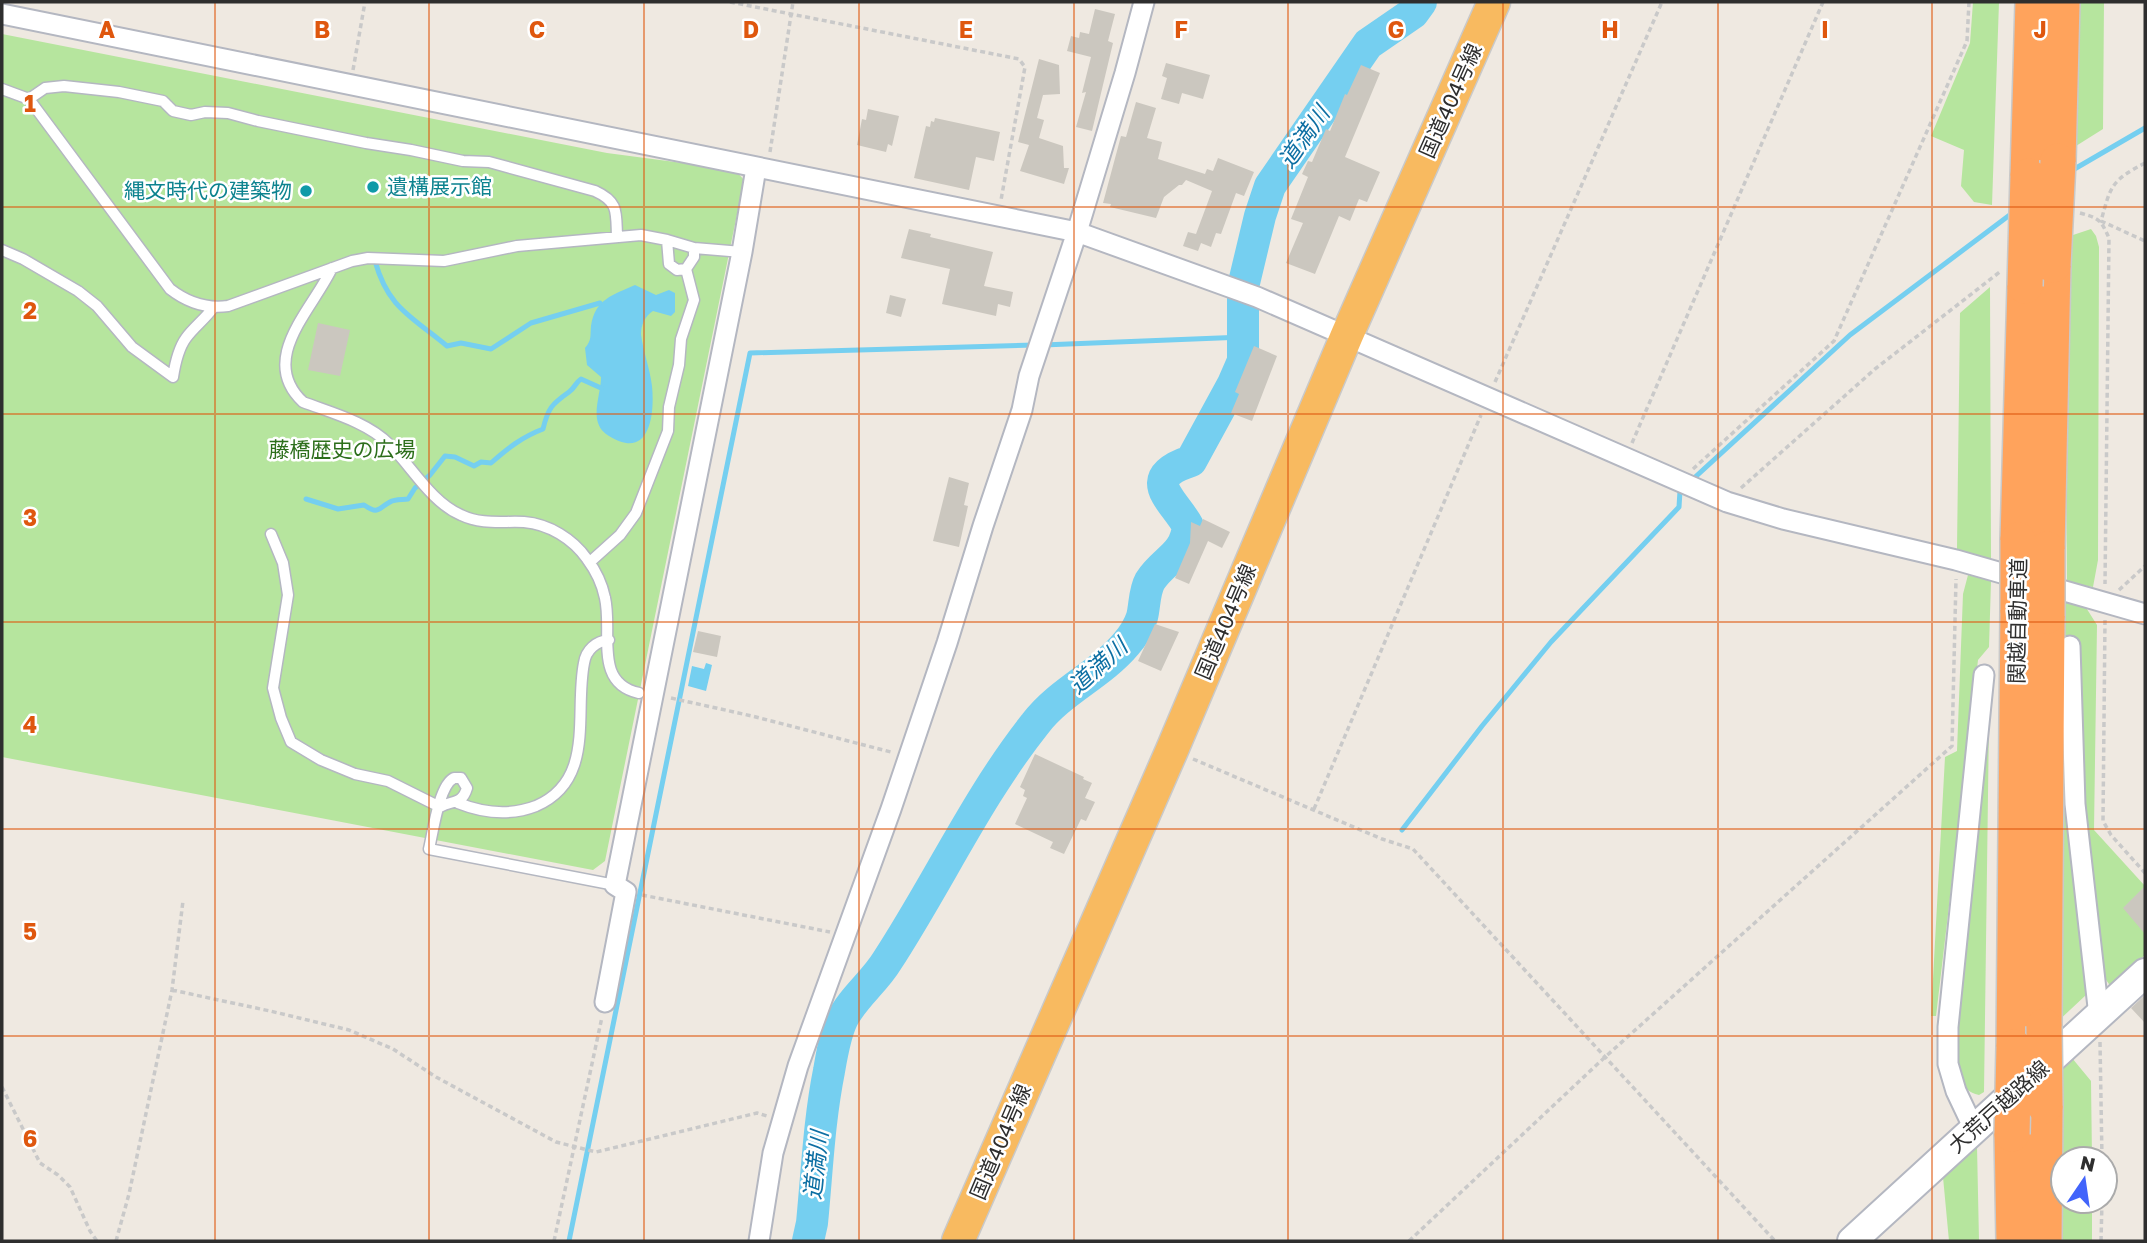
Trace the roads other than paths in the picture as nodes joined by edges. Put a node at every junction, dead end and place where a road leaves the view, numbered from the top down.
1 (1143, 2) edge
2 (1494, 2) edge
3 (2032, 2) edge
4 (2062, 2) edge
5 (2, 15) edge
6 (2, 89) edge
7 (29, 99) junction
8 (761, 169) junction
9 (2043, 169) junction
10 (1077, 232) junction
11 (617, 237) junction
12 (667, 240) junction
13 (694, 248) junction
14 (2, 250) edge
15 (742, 252) junction
16 (332, 268) junction
17 (686, 269) junction
18 (213, 308) junction
19 (1347, 335) junction
20 (271, 534) dead end
21 (2033, 544) junction
22 (590, 562) junction
23 (2033, 613) junction
24 (2145, 614) edge
25 (609, 640) junction
26 (2070, 646) dead end
27 (1984, 676) dead end
28 (645, 694) junction
29 (458, 803) junction
30 (440, 807) junction
31 (621, 888) junction
32 (2145, 973) edge
33 (605, 1002) road end
34 (2099, 1016) junction
35 (1974, 1129) junction
36 (759, 1241) edge
37 (958, 1241) edge
38 (1852, 1241) edge
39 (2014, 1241) edge
40 (2044, 1241) edge

1 - 10 street
2 - 19 highway, 国道404号線
3 - 9 highway, 関越自動車道
4 - 9 highway, 関越自動車道
5 - 8 street
6 - 7 lane
7 - 11 lane
7 - 18 lane
8 - 10 street
8 - 15 street
9 - 21 highway, 関越自動車道, bridge
9 - 21 highway, 関越自動車道, bridge
10 - 19 street
10 - 36 street
11 - 12 lane
11 - 16 lane
12 - 13 lane
12 - 17 lane
13 - 15 lane
13 - 17 lane
14 - 18 lane
15 - 28 street
16 - 18 lane
16 - 22 lane
17 - 22 lane
19 - 24 street
19 - 37 highway, 国道404号線
20 - 30 lane
21 - 23 highway, 関越自動車道, bridge
22 - 25 lane
23 - 39 highway, 関越自動車道, bridge
23 - 40 highway, 関越自動車道, bridge
25 - 28 lane
25 - 29 lane
26 - 34 street
27 - 35 street
28 - 31 street
29 - 30 lane
29 - 30 lane
30 - 31 lane
31 - 33 street
32 - 34 main road, 大荒戸越路線
34 - 35 main road, 大荒戸越路線
35 - 38 main road, 大荒戸越路線

